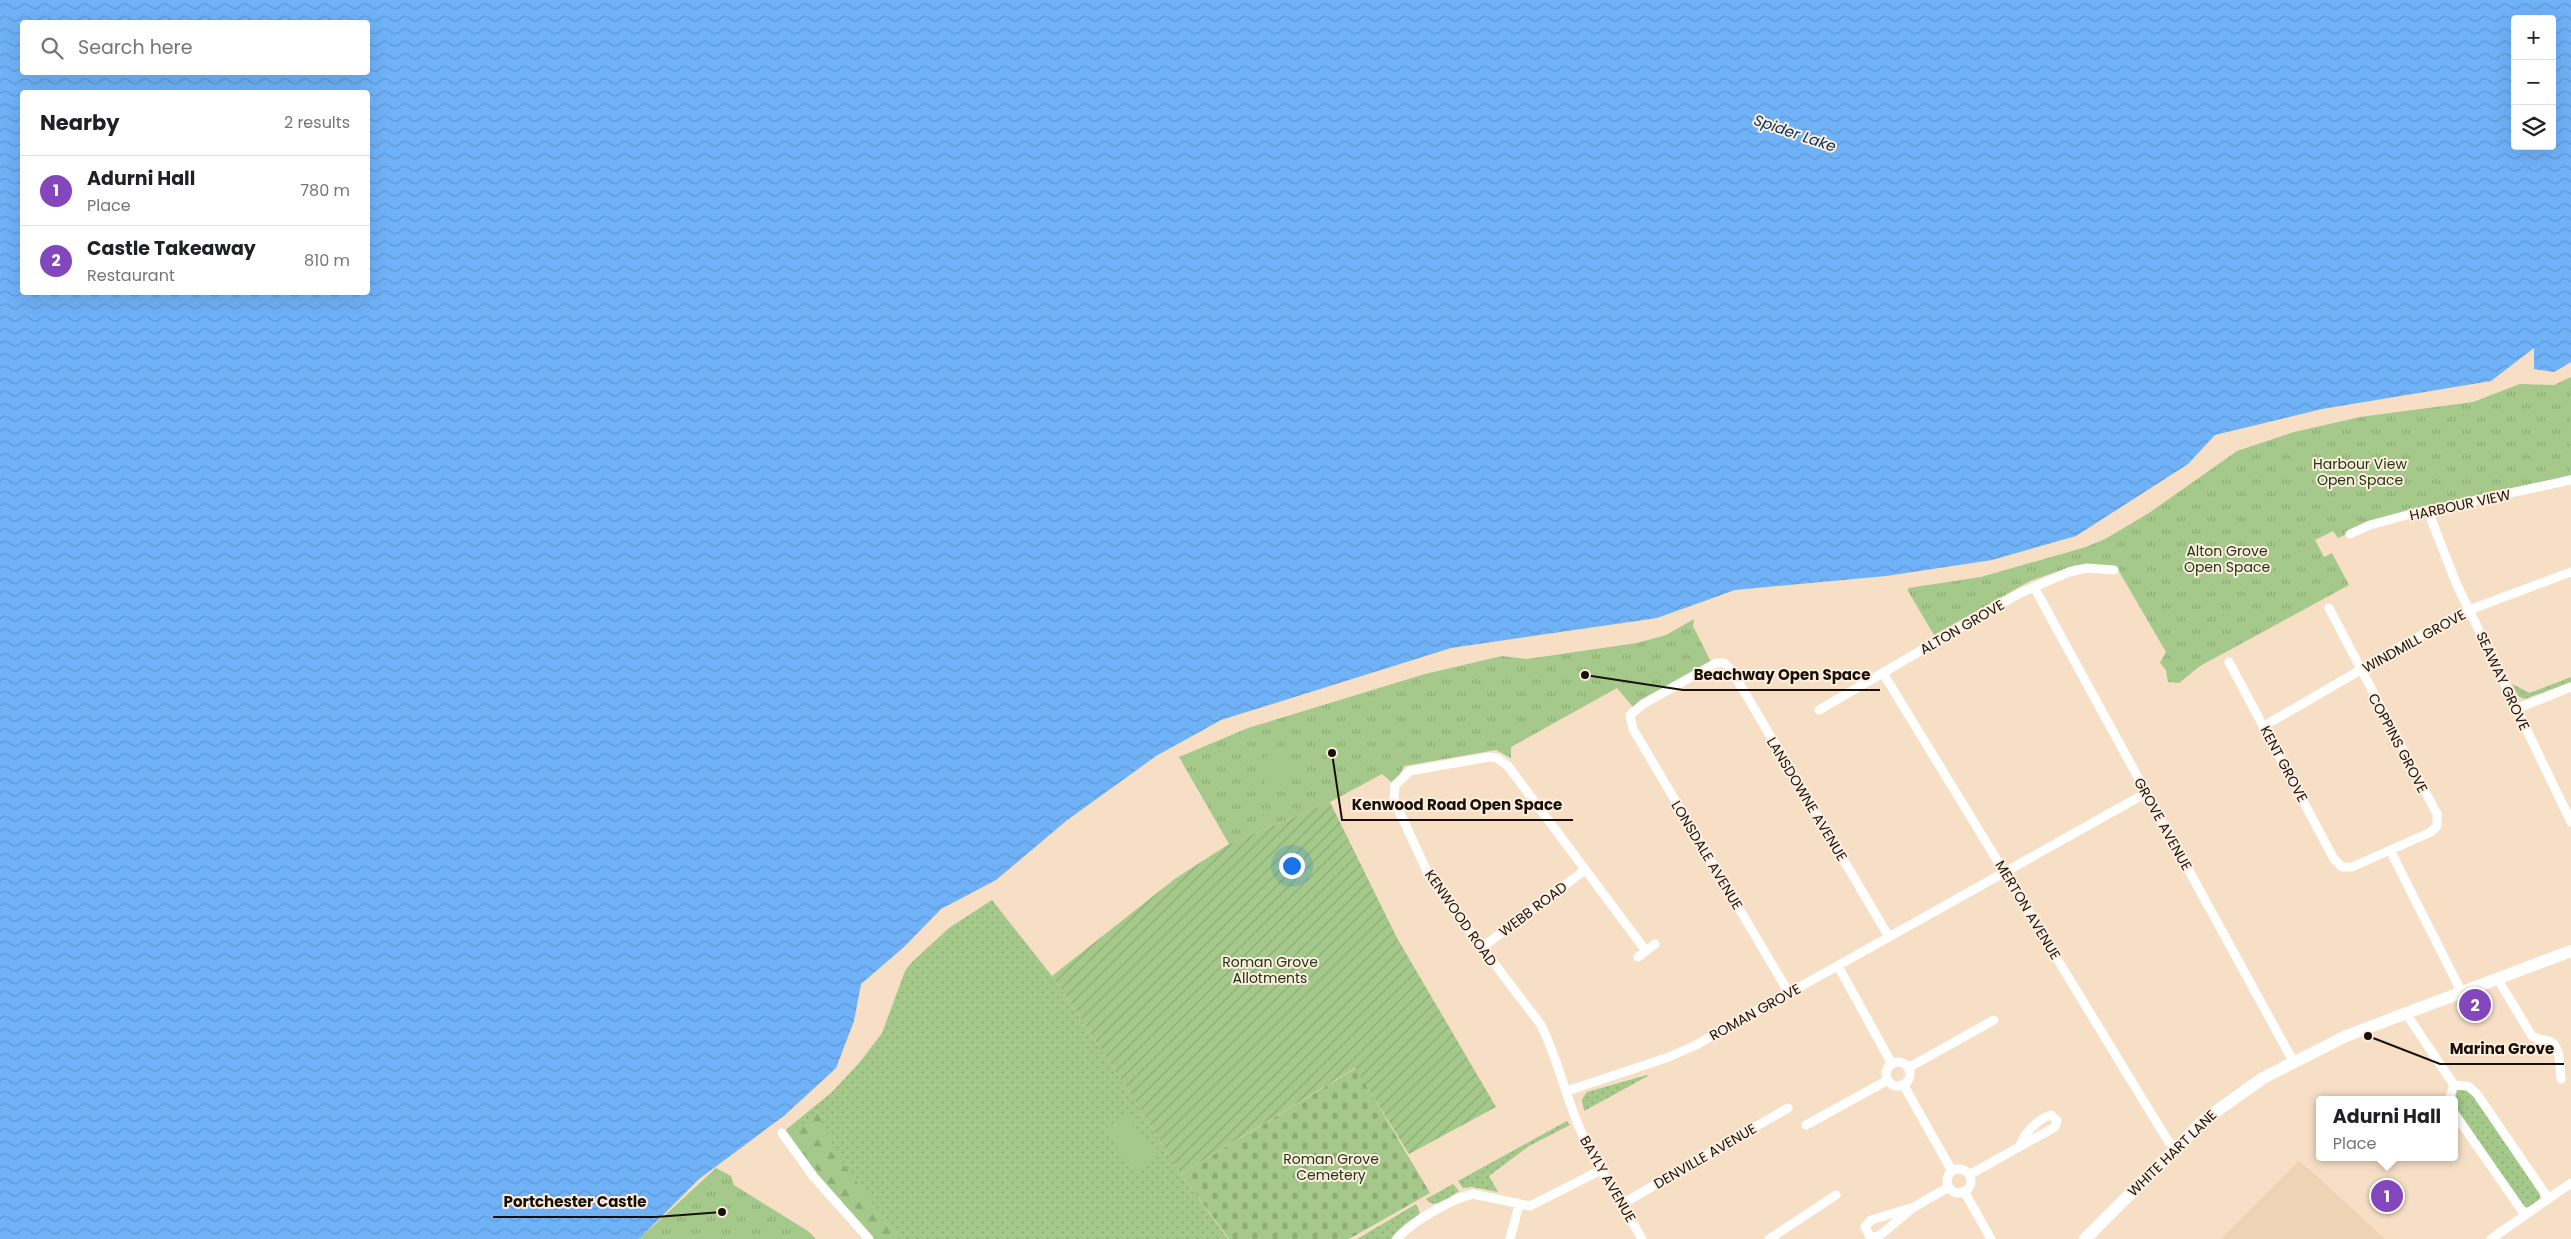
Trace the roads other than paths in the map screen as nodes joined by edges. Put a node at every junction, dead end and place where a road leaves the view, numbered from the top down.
1 (2571, 480) edge
2 (2428, 511) junction
3 (2350, 534) dead end
4 (2114, 570) dead end
5 (2571, 572) edge
6 (2034, 587) junction
7 (2329, 608) dead end
8 (2469, 610) junction
9 (2229, 662) dead end
10 (2360, 671) junction
11 (1883, 672) junction
12 (2571, 687) edge
13 (2516, 709) junction
14 (1819, 710) dead end
15 (1630, 715) joint
16 (2264, 726) junction
17 (2146, 792) junction
18 (2570, 818) edge
19 (2390, 850) junction
20 (1585, 870) junction
21 (2005, 872) junction
22 (1889, 937) junction
23 (1655, 944) dead end
24 (1481, 948) junction
25 (1646, 951) junction
26 (2571, 951) edge
27 (1638, 957) dead end
28 (1838, 966) junction
29 (2497, 978) junction
30 (2461, 991) junction
31 (1788, 993) junction
32 (2405, 1012) junction
33 (1994, 1020) dead end
34 (2293, 1061) junction
35 (1892, 1064) junction
36 (1908, 1068) junction
37 (2561, 1079) dead end
38 (1888, 1080) junction
39 (1902, 1084) junction
40 (2454, 1085) junction
41 (1567, 1091) junction
42 (2450, 1096) edge
43 (1788, 1108) dead end
44 (2458, 1119) edge
45 (1806, 1125) dead end
46 (782, 1133) dead end
47 (2020, 1146) dead end
48 (2175, 1147) junction
49 (1601, 1170) junction
50 (1952, 1171) junction
51 (1969, 1175) junction
52 (2571, 1183) edge
53 (1949, 1187) junction
54 (1964, 1191) junction
55 (1836, 1195) dead end
56 (2548, 1198) junction
57 (1622, 1204) junction
58 (1519, 1205) junction
59 (1914, 1207) junction
60 (2525, 1215) junction
61 (869, 1239) edge
62 (1397, 1239) edge
63 (1510, 1239) edge
64 (1642, 1239) edge
65 (1769, 1239) edge
66 (1991, 1239) edge
67 (2085, 1239) edge
68 (2491, 1239) edge

1 - 2 street, HARBOUR VIEW
2 - 3 street, HARBOUR VIEW
2 - 8 street, SEAWAY GROVE
4 - 6 street, ALTON GROVE
5 - 8 street, WINDMILL GROVE
6 - 11 street, ALTON GROVE
6 - 17 street, GROVE AVENUE
7 - 10 street, COPPINS GROVE
8 - 10 street, WINDMILL GROVE
8 - 13 street, SEAWAY GROVE
9 - 16 street, KENT GROVE
10 - 16 street, WINDMILL GROVE
10 - 19 street, COPPINS GROVE
11 - 14 street, ALTON GROVE
11 - 21 street, MERTON AVENUE
12 - 13 street
13 - 18 street, SEAWAY GROVE
15 - 22 street, LANSDOWNE AVENUE
15 - 31 street, LONSDALE AVENUE
16 - 19 street, KENT GROVE
17 - 21 street, ROMAN GROVE
17 - 34 street, GROVE AVENUE
19 - 30 street
20 - 24 street, WEBB ROAD
20 - 24 street, KENWOOD ROAD
20 - 25 street, KENWOOD ROAD
21 - 22 street, ROMAN GROVE
21 - 48 street, MERTON AVENUE
22 - 28 street, ROMAN GROVE
23 - 25 street
24 - 41 street, KENWOOD ROAD
25 - 27 street
26 - 29 street, WHITE HART LANE
28 - 31 street, ROMAN GROVE
28 - 35 street
29 - 30 street, WHITE HART LANE
29 - 37 street
30 - 32 street, WHITE HART LANE
31 - 41 street, ROMAN GROVE
32 - 34 street, WHITE HART LANE
32 - 40 street
33 - 36 street
34 - 48 street, WHITE HART LANE
35 - 36 street
35 - 38 street
36 - 39 street
38 - 39 street
38 - 45 street
39 - 50 street
40 - 42 street
40 - 56 street
41 - 49 street, BAYLY AVENUE
43 - 57 street, DENVILLE AVENUE
44 - 60 street
46 - 61 street
47 - 51 street
48 - 67 street, WHITE HART LANE
49 - 57 street, BAYLY AVENUE
49 - 58 street
50 - 51 street
50 - 53 street
51 - 54 street
52 - 56 street
53 - 54 street
53 - 59 street
54 - 66 street
55 - 65 street
56 - 60 street
57 - 64 street, BAYLY AVENUE
58 - 62 street
58 - 63 street
59 - 59 street
60 - 68 street

